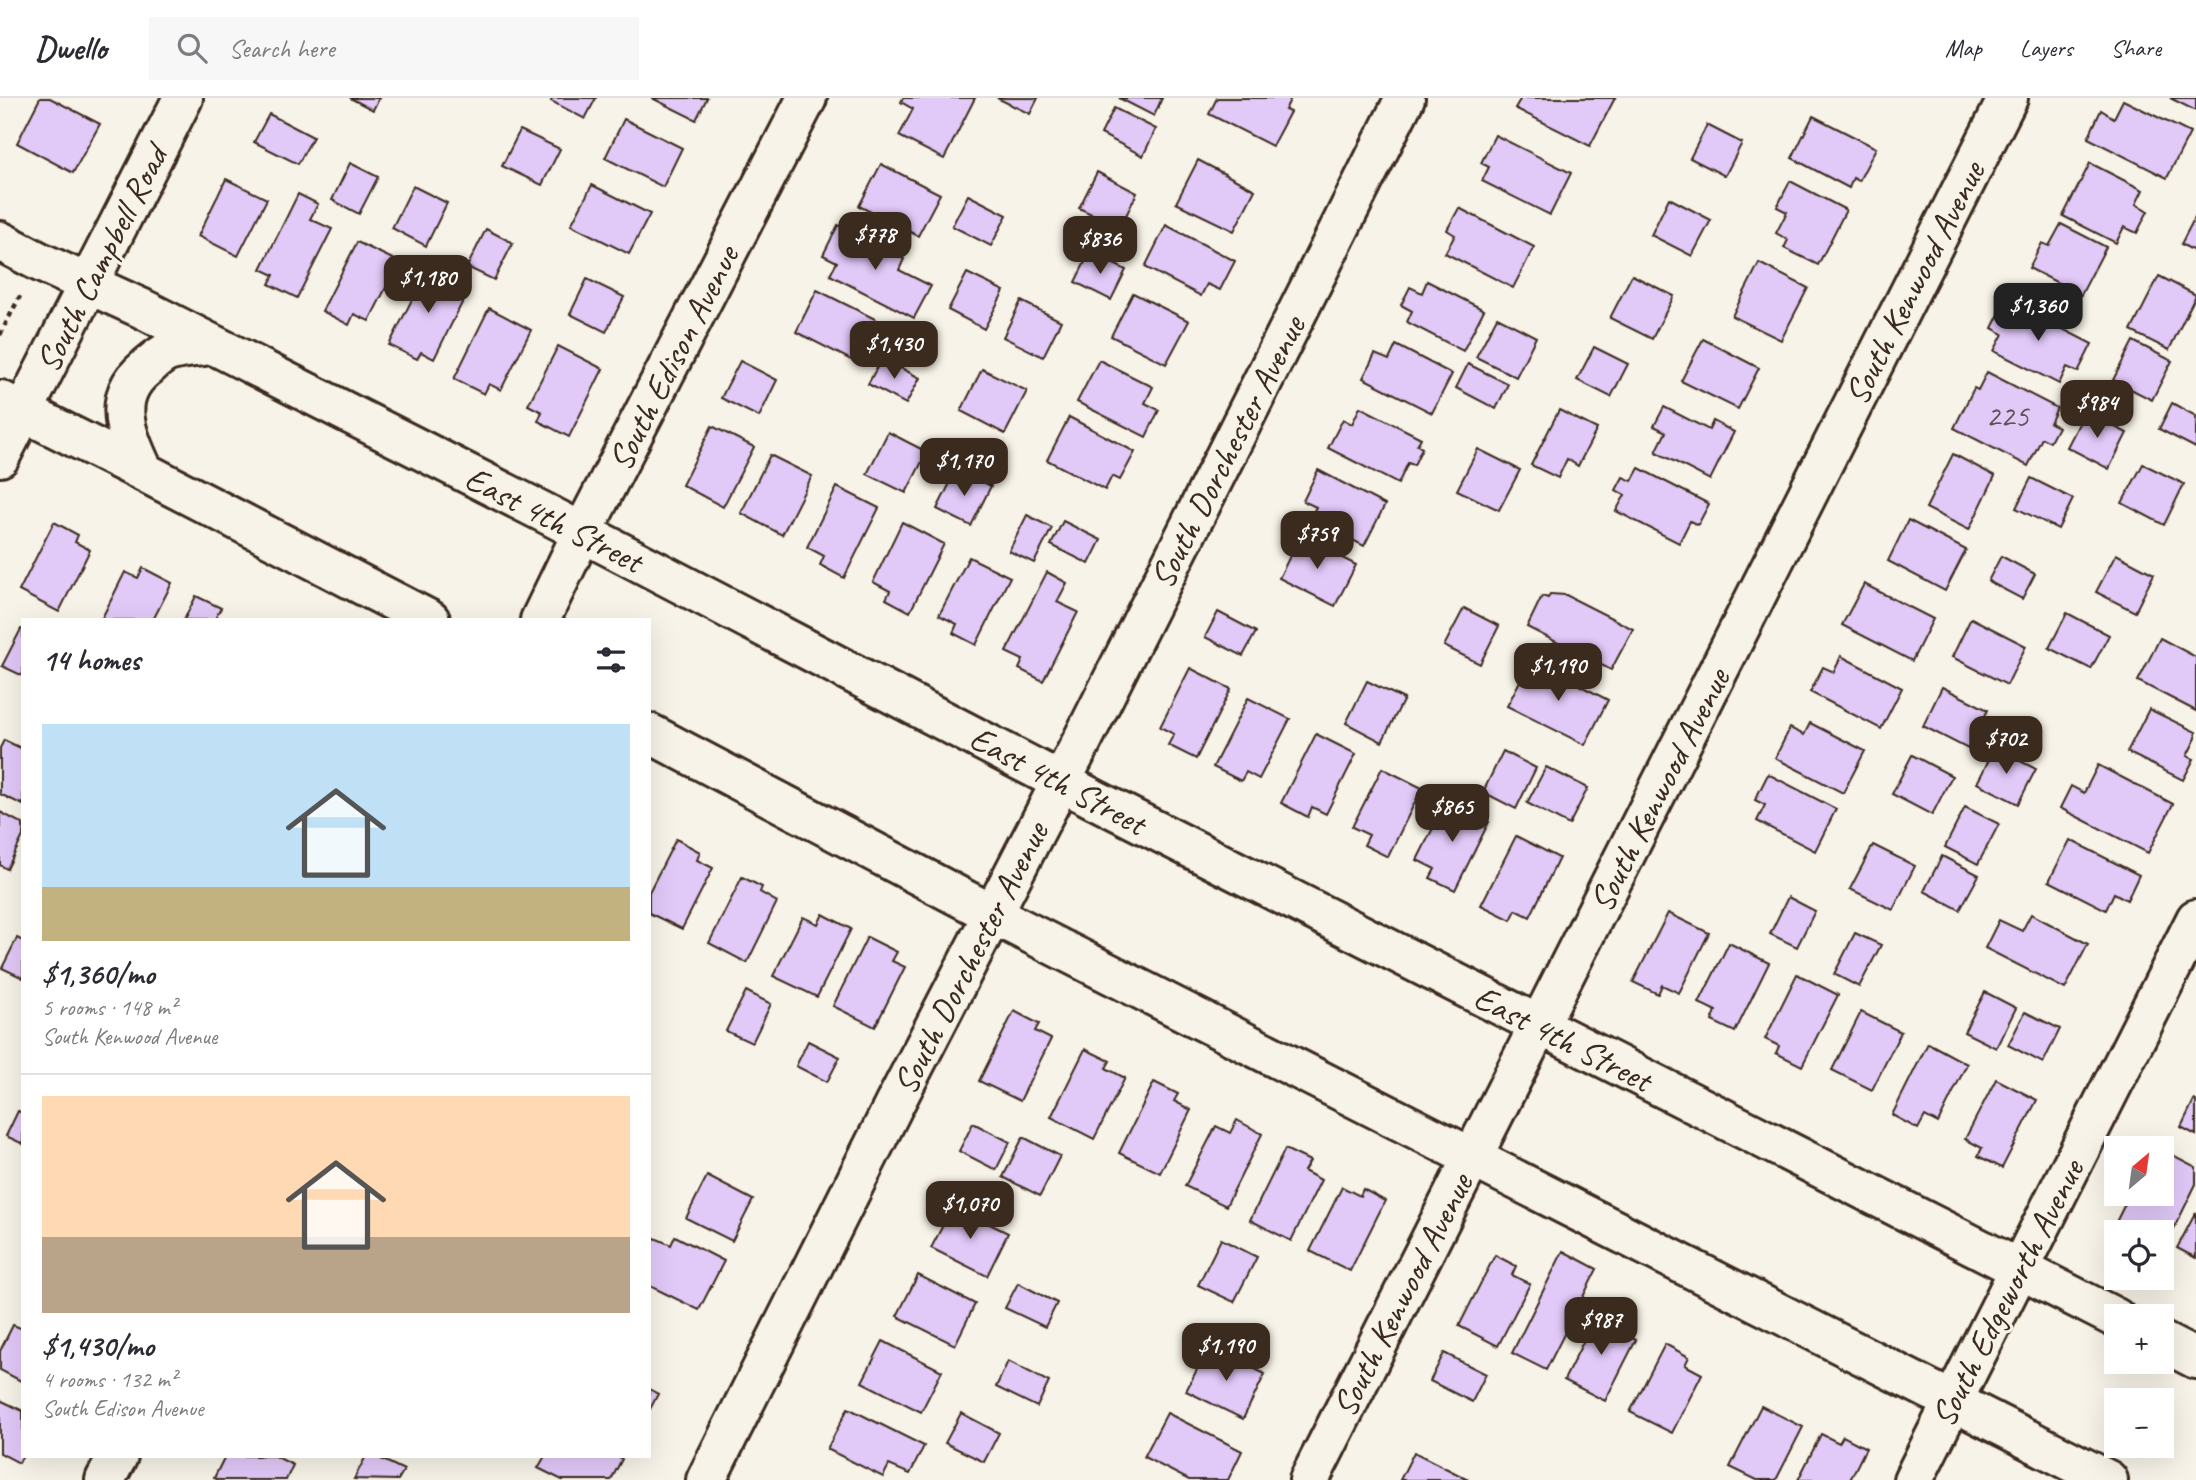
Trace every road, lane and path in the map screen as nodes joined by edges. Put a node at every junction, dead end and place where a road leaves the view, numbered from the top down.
1 (183, 98) edge
2 (807, 98) edge
3 (1405, 98) edge
4 (2008, 98) edge
5 (0, 241) edge
6 (88, 285) junction
7 (21, 293) dead end
8 (0, 335) edge
9 (212, 345) junction
10 (12, 406) edge
11 (0, 457) edge
12 (144, 472) junction
13 (582, 533) junction
14 (426, 618) edge
15 (541, 618) edge
16 (651, 734) edge
17 (1060, 781) junction
18 (992, 914) junction
19 (2196, 919) edge
20 (1539, 1027) junction
21 (1471, 1157) junction
22 (2021, 1269) junction
23 (2104, 1312) edge
24 (2174, 1348) edge
25 (2196, 1359) edge
26 (1952, 1401) junction
27 (117, 1458) edge
28 (106, 1480) edge
29 (706, 1480) edge
30 (1309, 1480) edge
31 (1913, 1480) edge
32 (2108, 1480) edge

1 - 6 street, South Campbell Road
2 - 13 street, South Edison Avenue
3 - 17 street, South Dorchester Avenue
4 - 20 street, South Kenwood Avenue
5 - 6 street, East 4th Street
6 - 9 street, East 4th Street
6 - 10 street, South Campbell Road
7 - 8 path
9 - 12 street
9 - 13 street, East 4th Street
10 - 11 street, South Campbell Road
10 - 12 street
12 - 14 street
13 - 15 street, South Edison Avenue
13 - 17 street, East 4th Street
16 - 18 street
17 - 18 street, South Dorchester Avenue
17 - 20 street, East 4th Street
18 - 21 street
18 - 29 street, South Dorchester Avenue
19 - 22 street, South Edgeworth Avenue
20 - 21 street, South Kenwood Avenue
20 - 22 street, East 4th Street
21 - 26 street
21 - 30 street, South Kenwood Avenue
22 - 23 street, East 4th Street
22 - 26 street, South Edgeworth Avenue
24 - 25 street
26 - 31 street, South Edgeworth Avenue
26 - 32 street
27 - 28 street

